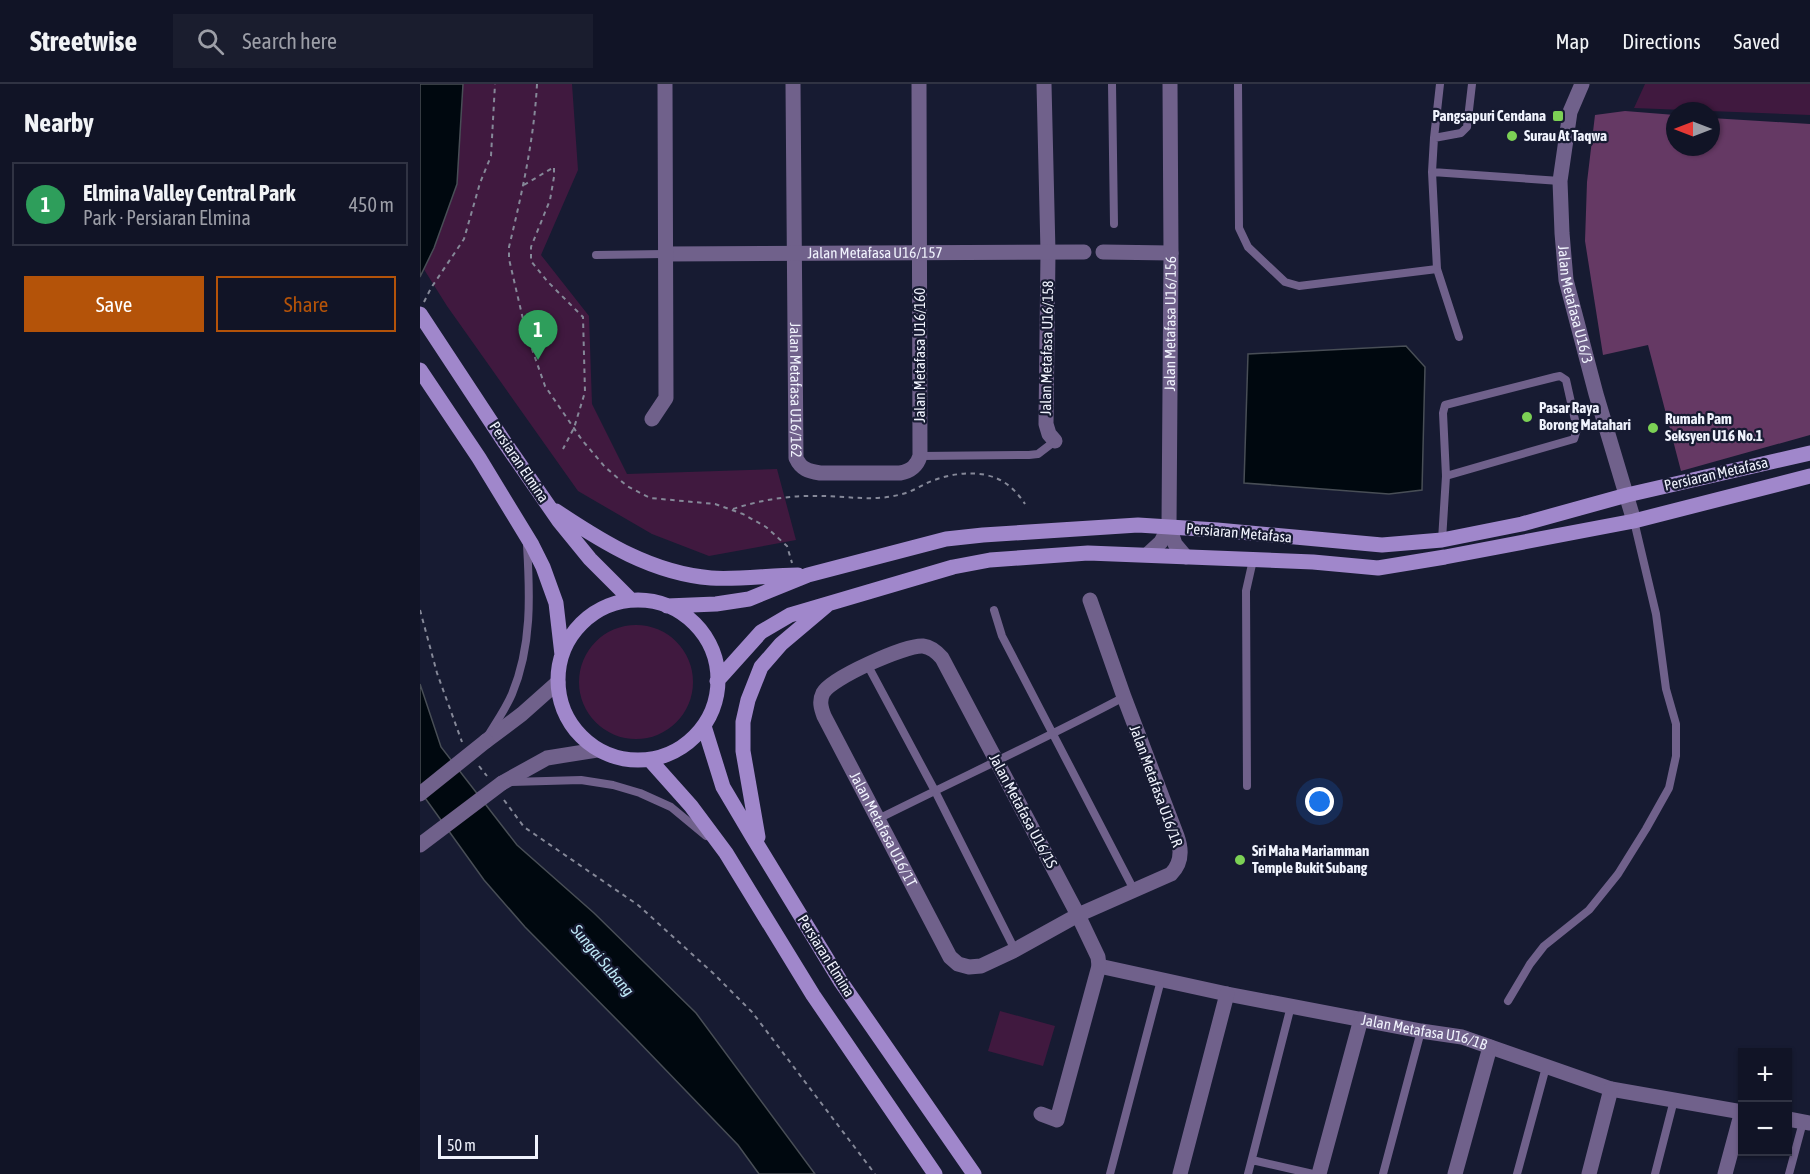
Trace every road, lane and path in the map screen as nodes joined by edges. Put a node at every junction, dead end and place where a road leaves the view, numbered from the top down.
1 (495, 84) edge
2 (537, 84) edge
3 (665, 84) edge
4 (793, 84) edge
5 (919, 84) edge
6 (1044, 84) edge
7 (1113, 84) edge
8 (1170, 84) edge
9 (1238, 84) edge
10 (1440, 84) edge
11 (1472, 84) edge
12 (1582, 84) edge
13 (1434, 138) junction
14 (1432, 172) junction
15 (1560, 181) junction
16 (524, 185) junction
17 (1114, 224) dead end
18 (1048, 252) junction
19 (1084, 252) dead end
20 (1103, 252) dead end
21 (1171, 253) junction
22 (665, 254) junction
23 (795, 254) junction
24 (920, 254) junction
25 (596, 255) dead end
26 (1437, 269) junction
27 (420, 312) edge
28 (1459, 337) dead end
29 (420, 370) edge
30 (652, 419) dead end
31 (574, 428) junction
32 (1055, 441) joint
33 (563, 449) dead end
34 (1810, 453) edge
35 (920, 456) junction
36 (1446, 476) junction
37 (1810, 476) edge
38 (1627, 495) junction
39 (1025, 504) dead end
40 (549, 506) junction
41 (733, 509) junction
42 (1634, 521) junction
43 (1169, 526) junction
44 (526, 535) junction
45 (1442, 540) junction
46 (1148, 554) junction
47 (1186, 556) junction
48 (1253, 560) junction
49 (793, 565) dead end
50 (808, 575) junction
51 (631, 600) junction
52 (1090, 600) dead end
53 (831, 602) junction
54 (667, 606) junction
55 (420, 610) edge
56 (994, 610) dead end
57 (562, 655) junction
58 (942, 658) joint
59 (867, 664) junction
60 (717, 681) junction
61 (558, 682) junction
62 (1124, 697) junction
63 (704, 726) junction
64 (1054, 735) junction
65 (486, 741) junction
66 (468, 750) dead end
67 (597, 750) junction
68 (475, 760) dead end
69 (650, 760) junction
70 (996, 761) junction
71 (495, 781) junction
72 (1247, 786) dead end
73 (935, 790) junction
74 (420, 794) edge
75 (503, 798) dead end
76 (878, 819) junction
77 (420, 845) edge
78 (760, 848) junction
79 (724, 850) junction
80 (1134, 890) junction
81 (1078, 915) junction
82 (1016, 950) junction
83 (1099, 966) junction
84 (1161, 980) junction
85 (1227, 994) junction
86 (1509, 1001) dead end
87 (1291, 1006) junction
88 (1361, 1019) junction
89 (1421, 1031) junction
90 (1490, 1047) junction
91 (1546, 1067) junction
92 (1611, 1089) junction
93 (1674, 1100) junction
94 (1738, 1111) edge
95 (1041, 1114) dead end
96 (1792, 1120) edge
97 (1807, 1122) edge
98 (1738, 1127) edge
99 (1252, 1160) junction
100 (874, 1174) edge
101 (935, 1174) edge
102 (974, 1174) edge
103 (1110, 1174) edge
104 (1180, 1174) edge
105 (1248, 1174) edge
106 (1313, 1174) edge
107 (1319, 1174) edge
108 (1383, 1174) edge
109 (1455, 1174) edge
110 (1518, 1174) edge
111 (1589, 1174) edge
112 (1655, 1174) edge
113 (1725, 1174) edge
114 (1789, 1174) edge

1 - 27 path
2 - 16 path
3 - 22 street
4 - 23 street
5 - 24 street, Jalan Metafasa U16/160
6 - 18 street, Jalan Metafasa U16/158
7 - 17 lane
8 - 21 street, Jalan Metafasa U16/156
9 - 26 lane
10 - 13 lane
11 - 13 lane
12 - 15 street, Jalan Metafasa U16/3
13 - 14 lane
14 - 15 lane
14 - 26 lane
15 - 38 street, Jalan Metafasa U16/3
16 - 31 path
16 - 31 path
18 - 19 street, Jalan Metafasa U16/157
18 - 24 street, Jalan Metafasa U16/157
18 - 32 street, Jalan Metafasa U16/158
20 - 21 street
21 - 43 street, Jalan Metafasa U16/156
22 - 23 street, Jalan Metafasa U16/157
22 - 25 lane
22 - 30 street
23 - 24 street, Jalan Metafasa U16/157
23 - 35 street, Jalan Metafasa U16/162
24 - 35 street, Jalan Metafasa U16/160
26 - 28 lane
27 - 40 main road, Persiaran Elmina
29 - 44 main road, Persiaran Elmina
31 - 33 path
31 - 41 path
32 - 35 lane
34 - 38 main road, Persiaran Metafasa
36 - 36 lane
36 - 45 lane
37 - 42 main road, Persiaran Metafasa
38 - 42 street, Jalan Metafasa U16/3
38 - 45 main road, Persiaran Metafasa
39 - 41 path
40 - 50 main road
40 - 51 main road, Persiaran Elmina
41 - 49 path
42 - 48 main road, Persiaran Metafasa
42 - 86 lane
43 - 45 main road, Persiaran Metafasa
43 - 46 street
43 - 47 street
43 - 50 main road, Persiaran Metafasa
44 - 57 main road, Persiaran Elmina
44 - 65 lane
46 - 47 main road, Persiaran Metafasa
46 - 53 main road, Persiaran Metafasa
47 - 48 main road, Persiaran Metafasa
48 - 72 lane
50 - 54 main road, Persiaran Metafasa
51 - 54 main road
51 - 57 main road
52 - 62 street, Jalan Metafasa U16/1R
53 - 60 main road, Persiaran Metafasa
53 - 78 main road
54 - 60 main road
55 - 66 path
56 - 64 lane
57 - 61 main road
58 - 59 street, Jalan Metafasa U16/1T
58 - 70 street, Jalan Metafasa U16/1S
59 - 73 lane
59 - 76 street, Jalan Metafasa U16/1T
60 - 63 main road
61 - 65 street
61 - 67 main road
62 - 64 lane
62 - 80 street, Jalan Metafasa U16/1R
63 - 69 main road
63 - 78 main road, Persiaran Elmina
64 - 70 lane
64 - 80 lane
65 - 74 street, bridge
67 - 69 main road
67 - 71 street
68 - 71 path
69 - 79 main road, Persiaran Elmina
70 - 73 lane
70 - 81 street, Jalan Metafasa U16/1S
71 - 77 street, bridge
71 - 79 lane
73 - 76 lane
73 - 82 lane
75 - 100 path
76 - 82 street, Jalan Metafasa U16/1T
78 - 102 main road, Persiaran Elmina
79 - 101 main road, Persiaran Elmina
80 - 81 street, Jalan Metafasa U16/1R
81 - 82 street, Jalan Metafasa U16/1T
81 - 83 street, Jalan Metafasa U16/1S
83 - 84 street, Jalan Metafasa U16/1B
83 - 95 street
84 - 85 street, Jalan Metafasa U16/1B
84 - 103 lane
85 - 87 street, Jalan Metafasa U16/1B
85 - 104 street
87 - 88 street, Jalan Metafasa U16/1B
87 - 99 lane
88 - 89 street, Jalan Metafasa U16/1B
88 - 107 street
89 - 90 street, Jalan Metafasa U16/1B
89 - 108 lane
90 - 91 street, Jalan Metafasa U16/1B
90 - 109 street
91 - 92 street, Jalan Metafasa U16/1B
91 - 110 lane
92 - 93 street, Jalan Metafasa U16/1B
92 - 111 street
93 - 94 street, Jalan Metafasa U16/1B
93 - 112 lane
96 - 97 street
97 - 114 lane
98 - 113 street
99 - 105 lane
99 - 106 lane

